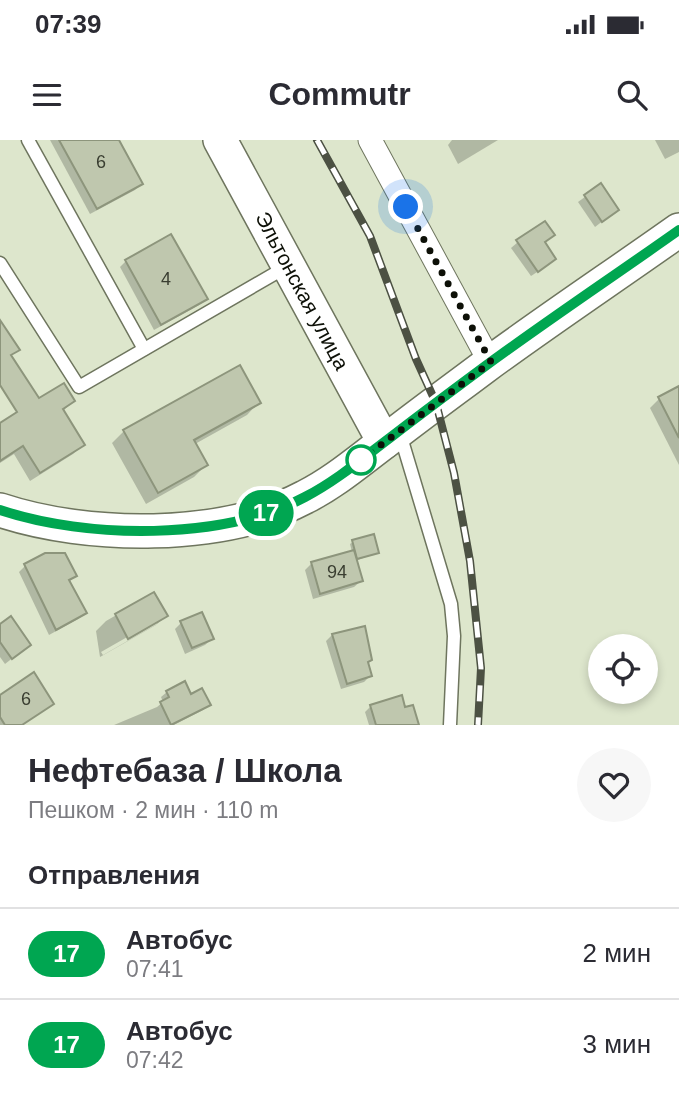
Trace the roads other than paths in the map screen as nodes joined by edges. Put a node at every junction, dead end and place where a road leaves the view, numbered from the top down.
1 (28, 140) edge
2 (220, 140) edge
3 (370, 140) edge
4 (679, 230) edge
5 (0, 263) edge
6 (288, 265) junction
7 (144, 349) junction
8 (491, 362) junction
9 (392, 436) junction
10 (0, 510) edge
11 (450, 725) edge

1 - 7 lane
2 - 6 main road, Эльтонская улица
3 - 8 street
4 - 8 main road
5 - 7 lane
6 - 7 lane
6 - 9 main road, Эльтонская улица
8 - 9 main road
9 - 10 main road
9 - 11 lane

